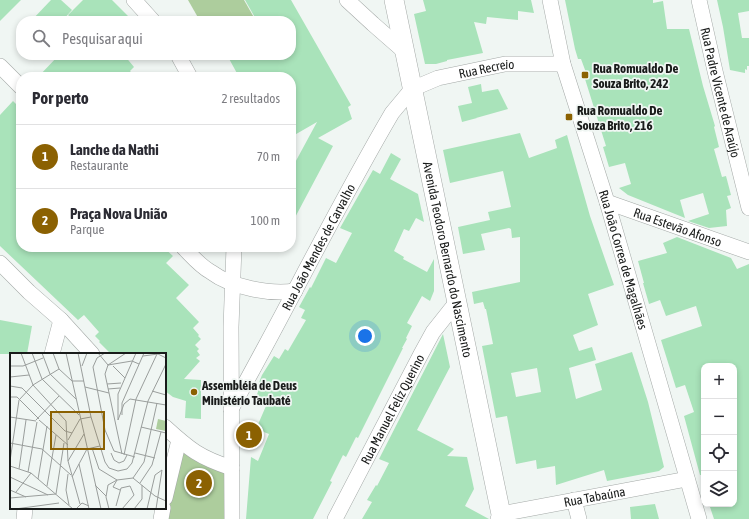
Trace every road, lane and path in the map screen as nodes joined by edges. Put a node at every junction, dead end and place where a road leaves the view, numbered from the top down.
1 (134, 0) edge
2 (348, 0) edge
3 (394, 0) edge
4 (550, 0) edge
5 (699, 0) edge
6 (149, 16) edge
7 (405, 52) junction
8 (181, 60) edge
9 (563, 64) junction
10 (0, 66) edge
11 (187, 72) edge
12 (16, 82) edge
13 (412, 89) junction
14 (607, 202) junction
15 (749, 208) edge
16 (188, 252) edge
17 (234, 252) edge
18 (749, 252) edge
19 (0, 263) edge
20 (232, 282) junction
21 (295, 291) junction
22 (456, 303) junction
23 (61, 320) junction
24 (52, 353) edge
25 (91, 353) edge
26 (231, 409) junction
27 (166, 428) edge
28 (179, 440) junction
29 (232, 468) junction
30 (687, 479) junction
31 (166, 494) edge
32 (574, 500) junction
33 (26, 509) edge
34 (163, 509) edge
35 (500, 517) edge
36 (24, 519) edge
37 (161, 519) edge
38 (232, 519) edge
39 (335, 519) edge
40 (579, 519) edge
41 (699, 519) edge

1 - 6 street
2 - 7 street
3 - 7 street, Avenida Teodoro Bernardo do Nascimento
4 - 9 street, Rua João Correa de Magalhães
5 - 15 street, Rua Padre Vicente de Araújo
7 - 13 street, Avenida Teodoro Bernardo do Nascimento
8 - 11 street
9 - 13 street, Rua Recreio
9 - 14 street, Rua João Correa de Magalhães
10 - 12 street
13 - 21 street, Rua João Mendes de Carvalho
13 - 22 street, Avenida Teodoro Bernardo do Nascimento
14 - 18 street, Rua Estevão Afonso
14 - 30 street, Rua João Correa de Magalhães
16 - 20 street
17 - 20 street
19 - 23 street
20 - 21 street
20 - 26 street
21 - 26 street, Rua João Mendes de Carvalho
22 - 35 street, Avenida Teodoro Bernardo do Nascimento
22 - 39 street, Rua Manuel Feliz Querino
23 - 24 street
23 - 25 street
26 - 29 street
27 - 28 street
28 - 29 street
28 - 31 street
29 - 38 street
30 - 32 street, Rua Tabaúna
30 - 41 street, Rua João Correa de Magalhães
32 - 35 street, Rua Tabaúna
32 - 40 street
33 - 36 street
34 - 37 street

